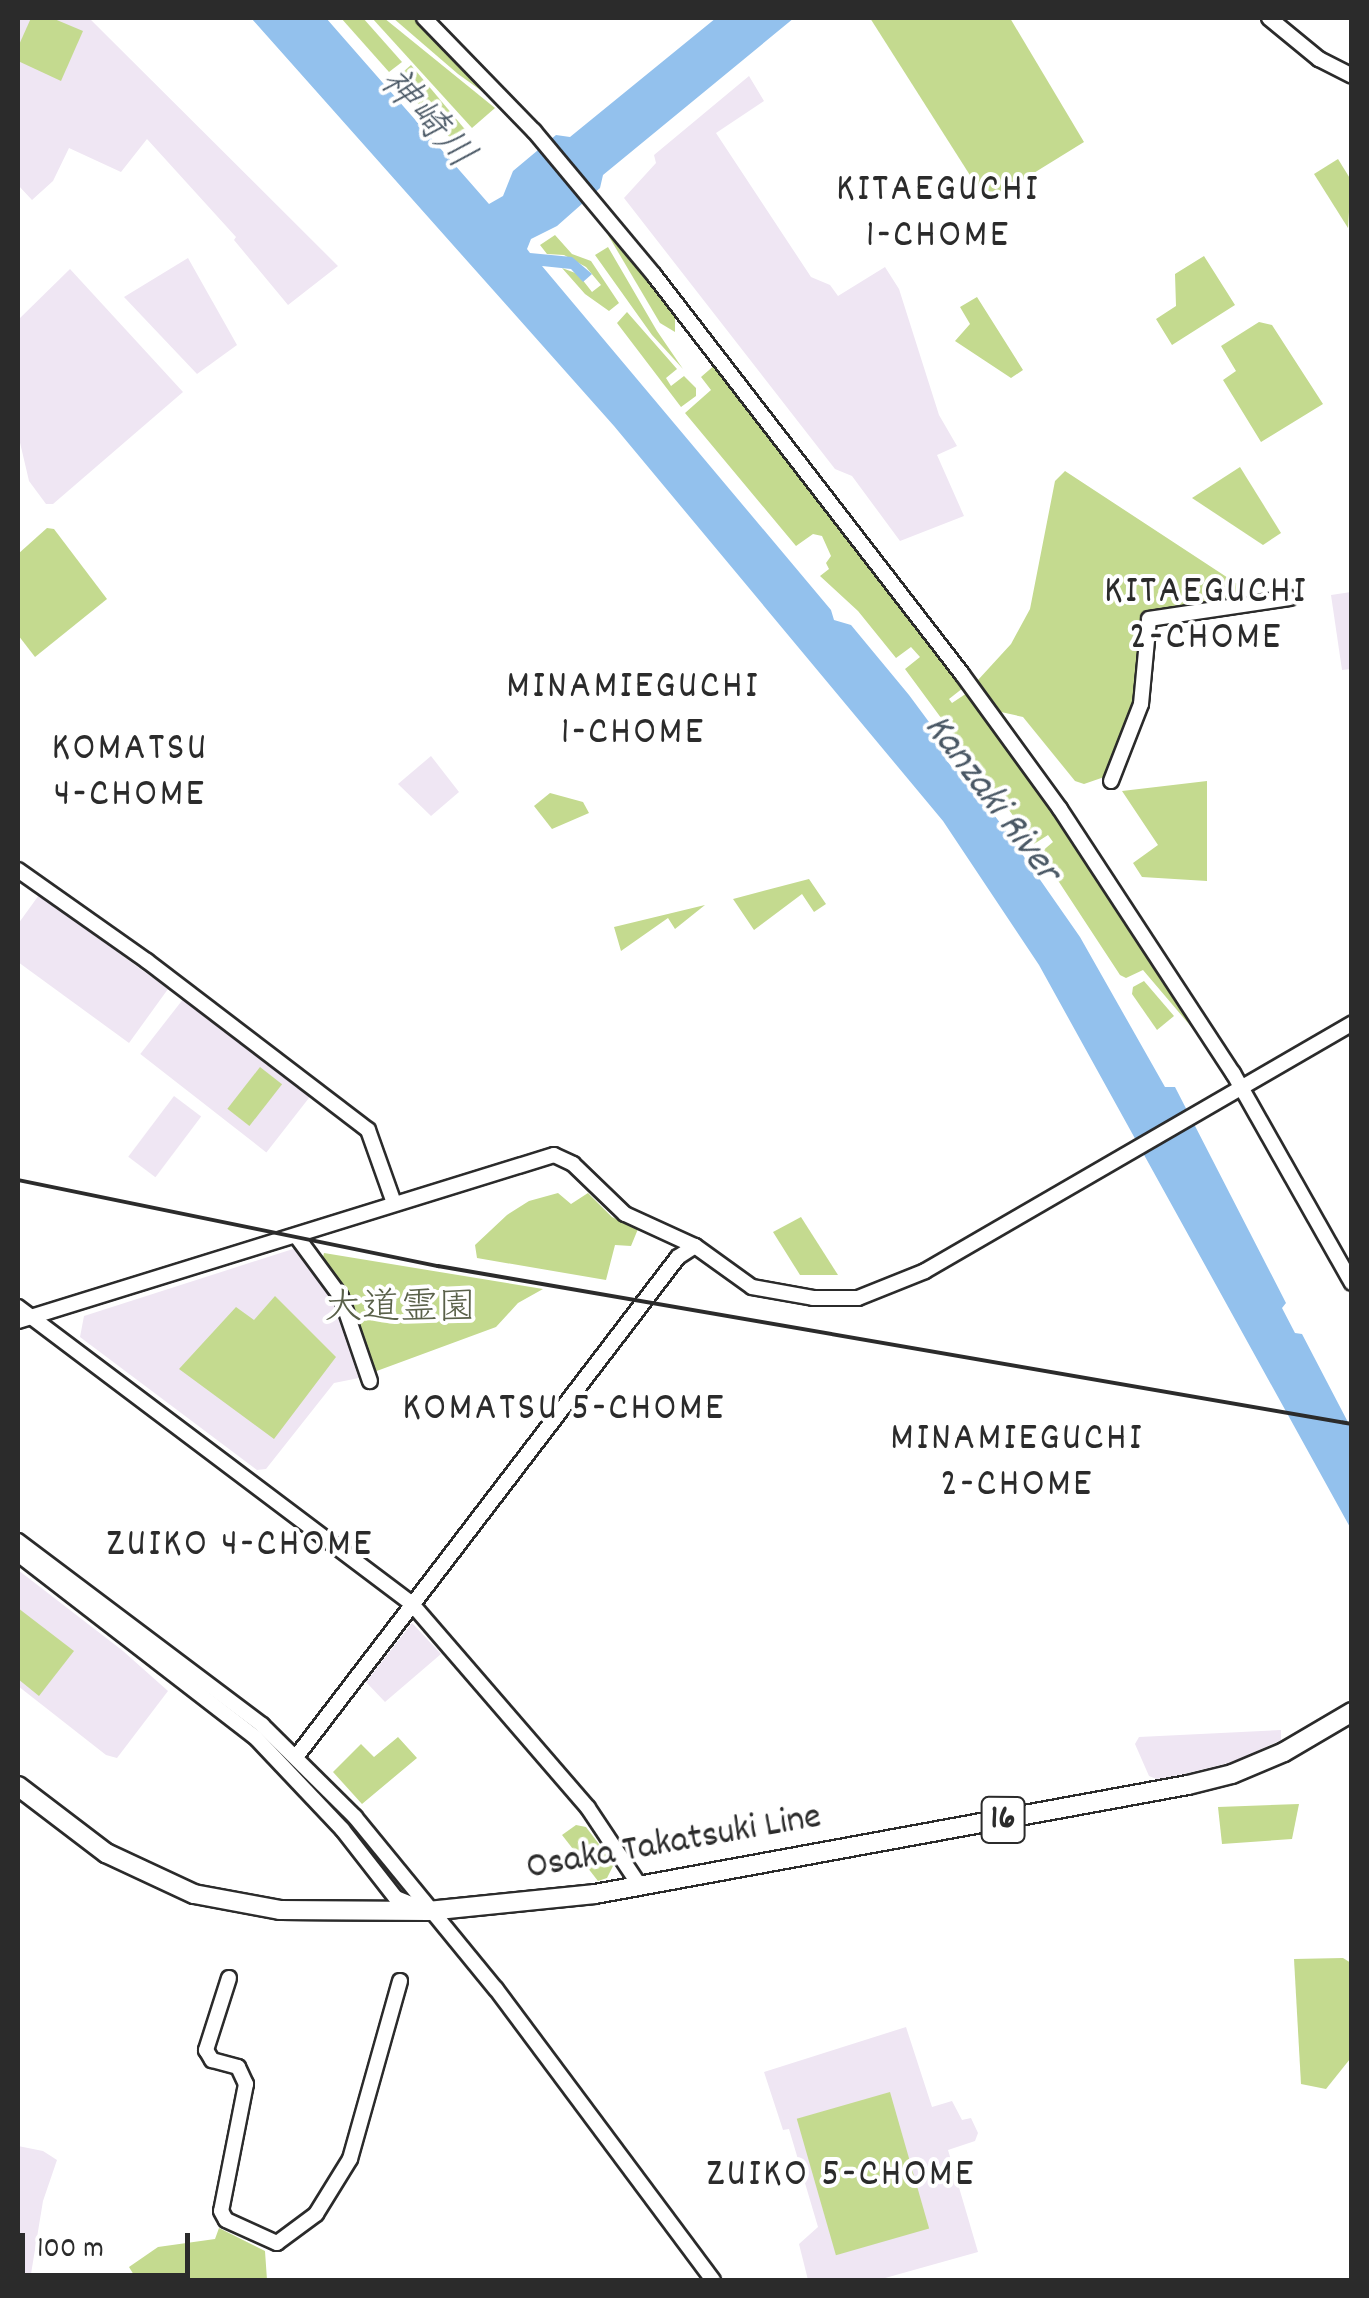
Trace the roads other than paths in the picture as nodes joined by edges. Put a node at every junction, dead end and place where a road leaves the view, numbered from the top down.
1 (424, 18) edge
2 (1269, 18) edge
3 (1352, 76) edge
4 (1289, 598) dead end
5 (1111, 781) dead end
6 (18, 870) edge
7 (1352, 1023) edge
8 (1237, 1090) junction
9 (394, 1203) junction
10 (297, 1236) junction
11 (695, 1246) junction
12 (1352, 1283) edge
13 (18, 1307) edge
14 (24, 1319) edge
15 (370, 1381) dead end
16 (18, 1541) edge
17 (18, 1554) edge
18 (412, 1604) junction
19 (1352, 1712) edge
20 (296, 1758) junction
21 (18, 1786) edge
22 (640, 1886) junction
23 (428, 1911) junction
24 (229, 1978) dead end
25 (400, 1981) dead end
26 (713, 2280) edge

1 - 8 street
2 - 3 street
4 - 5 street
6 - 9 street
7 - 8 street
8 - 11 street
8 - 12 street
9 - 10 street
9 - 11 street
10 - 14 street
10 - 15 street
11 - 18 street
13 - 14 street
14 - 18 street
16 - 20 street
17 - 23 street
18 - 20 street
18 - 22 street
19 - 22 main road, Osaka Takatsuki Line / 16
20 - 23 street
21 - 23 main road, Osaka Takatsuki Line / 16
22 - 23 main road, Osaka Takatsuki Line / 16
23 - 26 street
24 - 25 street

